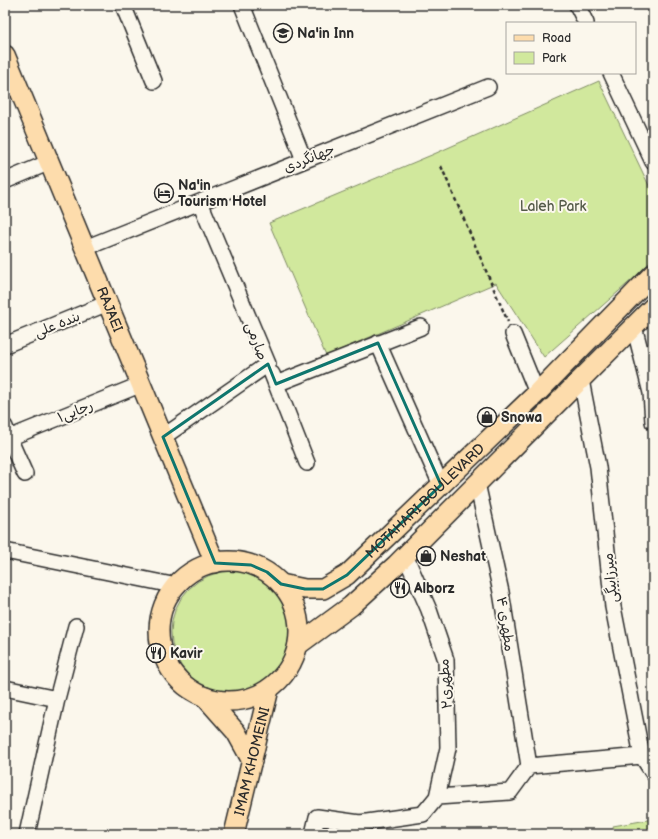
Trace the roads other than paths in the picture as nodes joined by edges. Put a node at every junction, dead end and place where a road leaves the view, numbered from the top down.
1 (122, 5) edge
2 (242, 5) edge
3 (577, 5) edge
4 (586, 22) edge
5 (5, 55) edge
6 (611, 74) edge
7 (154, 81) dead end
8 (11, 87) edge
9 (488, 87) dead end
10 (304, 160) junction
11 (50, 162) junction
12 (653, 162) edge
13 (5, 182) edge
14 (200, 202) junction
15 (85, 248) junction
16 (653, 274) edge
17 (108, 303) junction
18 (653, 307) edge
19 (634, 326) junction
20 (421, 327) dead end
21 (513, 334) road end
22 (378, 343) junction
23 (5, 345) edge
24 (268, 364) junction
25 (581, 380) junction
26 (142, 384) junction
27 (276, 384) junction
28 (537, 393) junction
29 (653, 422) edge
30 (7, 433) edge
31 (163, 437) junction
32 (308, 463) dead end
33 (25, 474) dead end
34 (477, 483) junction
35 (441, 485) junction
36 (5, 551) edge
37 (405, 555) junction
38 (215, 563) junction
39 (281, 584) junction
40 (176, 586) junction
41 (76, 626) dead end
42 (298, 645) junction
43 (5, 688) edge
44 (269, 689) junction
45 (205, 697) junction
46 (57, 699) junction
47 (642, 756) junction
48 (252, 761) junction
49 (529, 766) junction
50 (653, 773) edge
51 (437, 797) junction
52 (27, 834) edge
53 (234, 834) edge
54 (313, 834) edge

1 - 7 street
2 - 10 street
3 - 4 street
5 - 8 main road, RAJAEI
6 - 12 street
8 - 11 main road, RAJAEI
9 - 10 street, جهانگردی
10 - 14 street, جهانگردی
11 - 13 street
11 - 15 main road, RAJAEI
14 - 15 street, جهانگردی
14 - 24 street, صارمی
15 - 17 main road, RAJAEI
16 - 28 main road, MOTAHARI BOULEVARD
17 - 23 street, بنده علی
17 - 26 main road, RAJAEI
18 - 19 main road, MOTAHARI BOULEVARD
19 - 25 main road, MOTAHARI BOULEVARD
19 - 29 street
20 - 22 street
21 - 28 street
22 - 27 street
22 - 35 street
24 - 27 street
24 - 31 street, صارمی
25 - 34 main road, MOTAHARI BOULEVARD
25 - 47 street, میرزابیگی
26 - 30 street, رجایی۱
26 - 31 main road, RAJAEI
27 - 32 street
28 - 35 main road, MOTAHARI BOULEVARD
30 - 33 street
31 - 38 main road, RAJAEI
34 - 37 main road, MOTAHARI BOULEVARD
34 - 49 street, مطهری ۴
35 - 39 main road, MOTAHARI BOULEVARD
36 - 40 street
37 - 42 main road, MOTAHARI BOULEVARD
37 - 51 street, مطهری۲
38 - 39 main road
38 - 40 main road
39 - 42 main road
40 - 45 main road
41 - 46 street
42 - 44 main road
43 - 46 street
44 - 45 main road
44 - 48 main road, IMAM KHOMEINI
45 - 48 main road
46 - 52 street
47 - 49 street
47 - 50 street, میرزابیگی
48 - 53 main road, IMAM KHOMEINI
49 - 51 street
51 - 54 street

